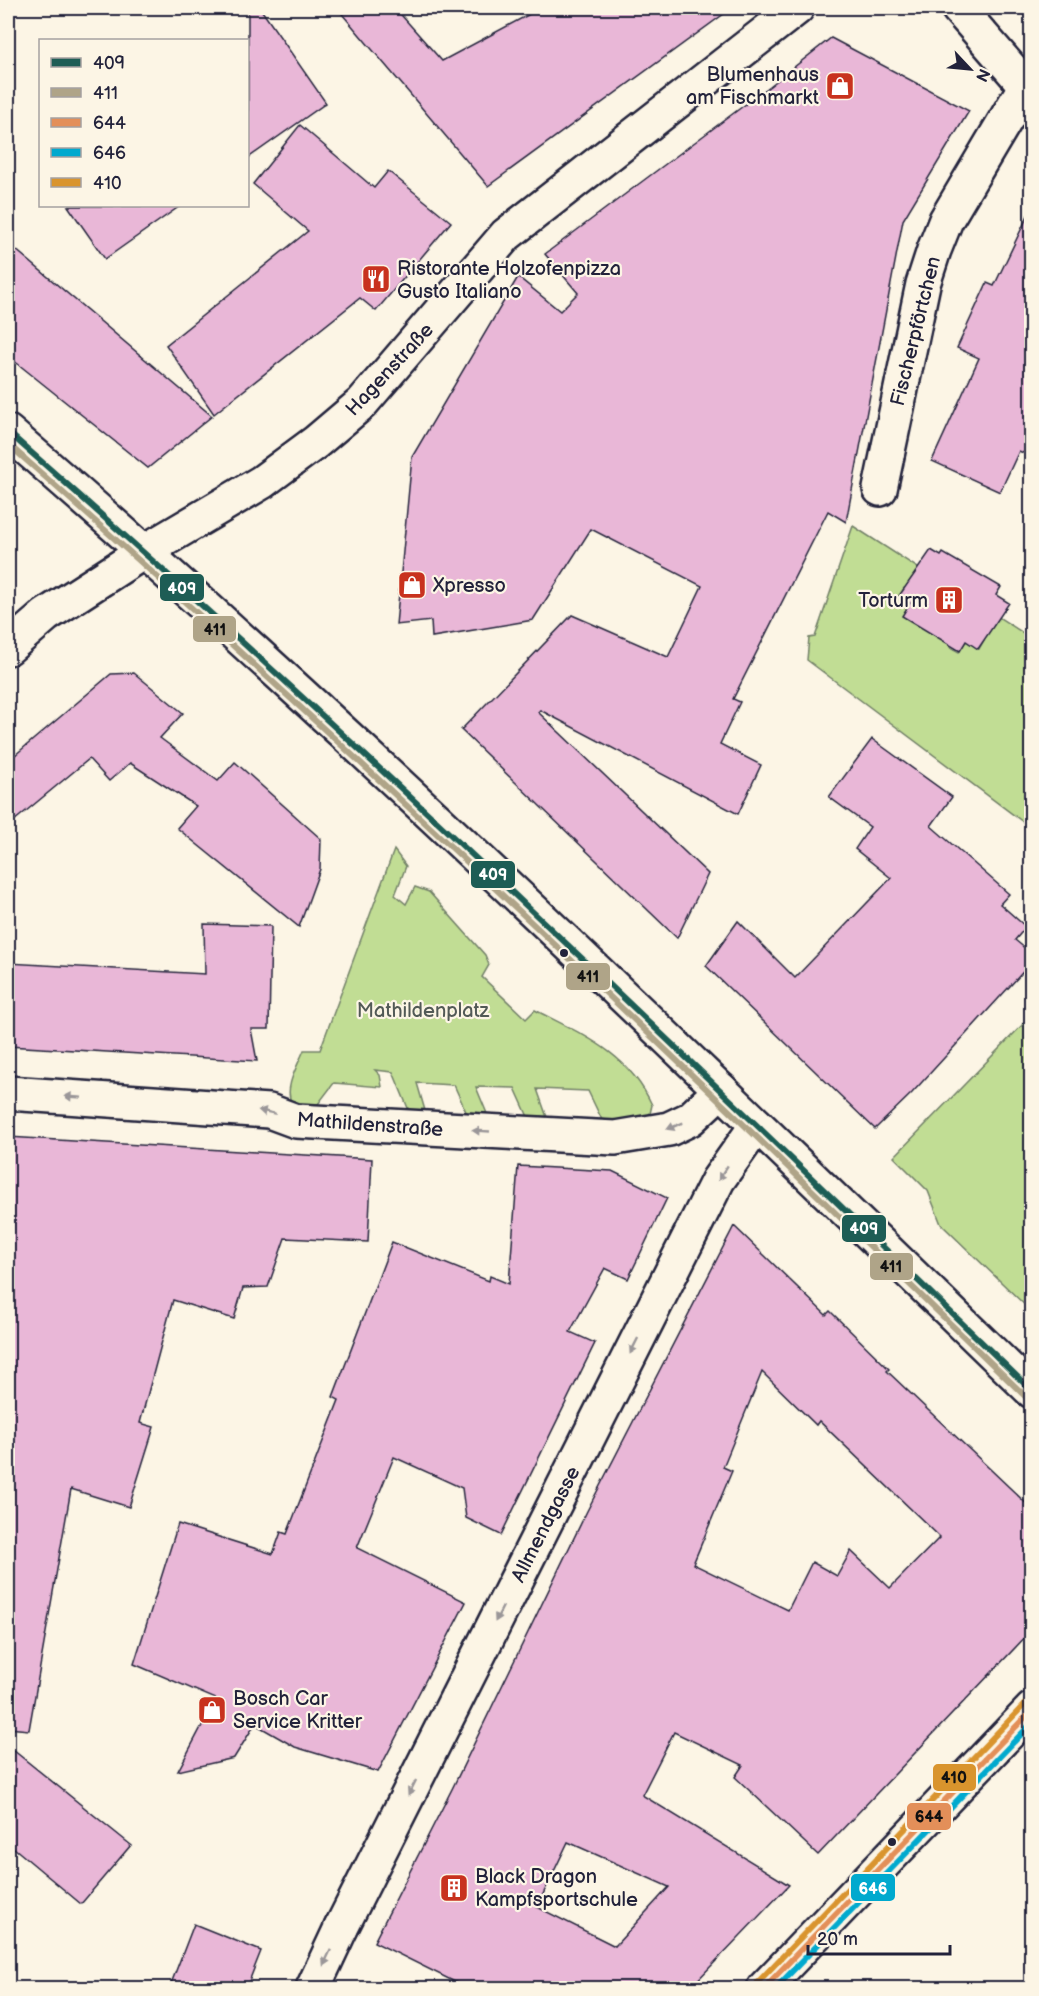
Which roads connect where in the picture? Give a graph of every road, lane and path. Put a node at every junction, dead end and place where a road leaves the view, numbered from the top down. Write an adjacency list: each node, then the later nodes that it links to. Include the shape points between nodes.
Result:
1 (797, 8): 6 (main road, Hagenstraße, via 511,231 362,403 316,442 262,482)
2 (958, 8): 3 (main road)
3 (1028, 90): 5 (main road, Fischerpförtchen, via 951,211 934,250 923,284)
4 (8, 432): 6 (main road)
5 (880, 489)
6 (145, 551): 7 (main road, Hagenstraße, via 46,615); 8 (main road)
7 (8, 648)
8 (721, 1090): 9 (main road, Mathildenstraße, one-way to 9, via 690,1119 669,1129 615,1138 296,1121 269,1111); 10 (main road)
9 (8, 1093)
10 (757, 1125): 11 (main road); 13 (main road, Allmendgasse, one-way to 13, via 718,1180)
11 (1032, 1391)
12 (1032, 1709): 14 (main road)
13 (313, 1989)
14 (764, 1989)

